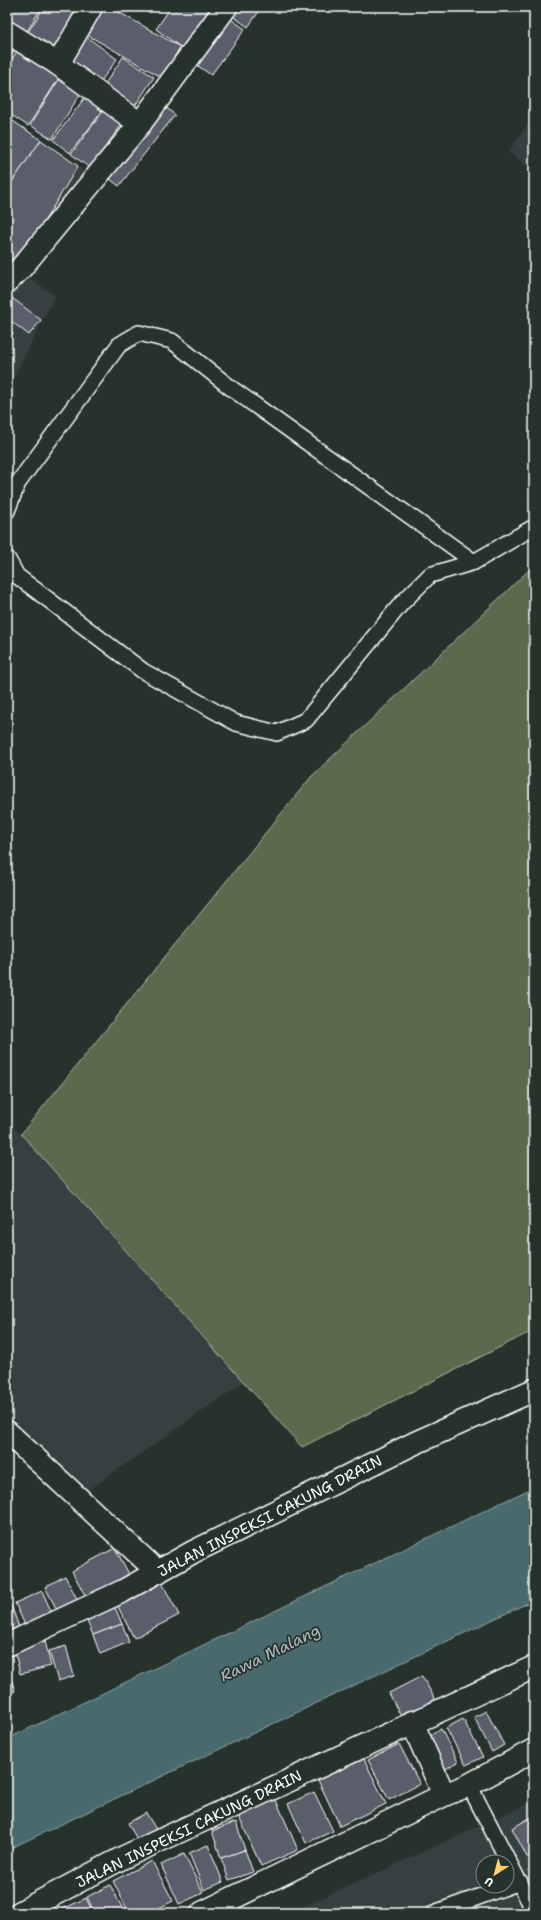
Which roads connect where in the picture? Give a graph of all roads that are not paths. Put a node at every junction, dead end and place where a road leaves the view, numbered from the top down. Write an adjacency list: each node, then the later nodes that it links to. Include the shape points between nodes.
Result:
1 (91, 7): 4 (street)
2 (226, 7): 5 (street)
3 (7, 32): 4 (street)
4 (58, 64): 5 (street)
5 (140, 124): 6 (street)
6 (7, 282)
7 (7, 511): 10 (lane, via 18,482 114,352 139,333 172,341 231,388)
8 (534, 527): 10 (lane)
9 (7, 558): 10 (lane, via 17,576 143,671 236,724 277,733 306,720 401,604 430,575)
10 (474, 562)
11 (534, 1390): 13 (street, JALAN INSPEKSI CAKUNG DRAIN, via 415,1443)
12 (7, 1432): 13 (street)
13 (158, 1572): 14 (street, JALAN INSPEKSI CAKUNG DRAIN)
14 (7, 1645)
15 (534, 1667): 16 (street, JALAN INSPEKSI CAKUNG DRAIN)
16 (412, 1722): 19 (street); 22 (street, JALAN INSPEKSI CAKUNG DRAIN, via 124,1857)
17 (534, 1750): 18 (street)
18 (469, 1785): 19 (street); 20 (lane)
19 (444, 1795): 23 (street)
20 (520, 1882): 21 (lane); 24 (lane)
21 (534, 1911)
22 (19, 1913)
23 (202, 1913)
24 (434, 1913)

